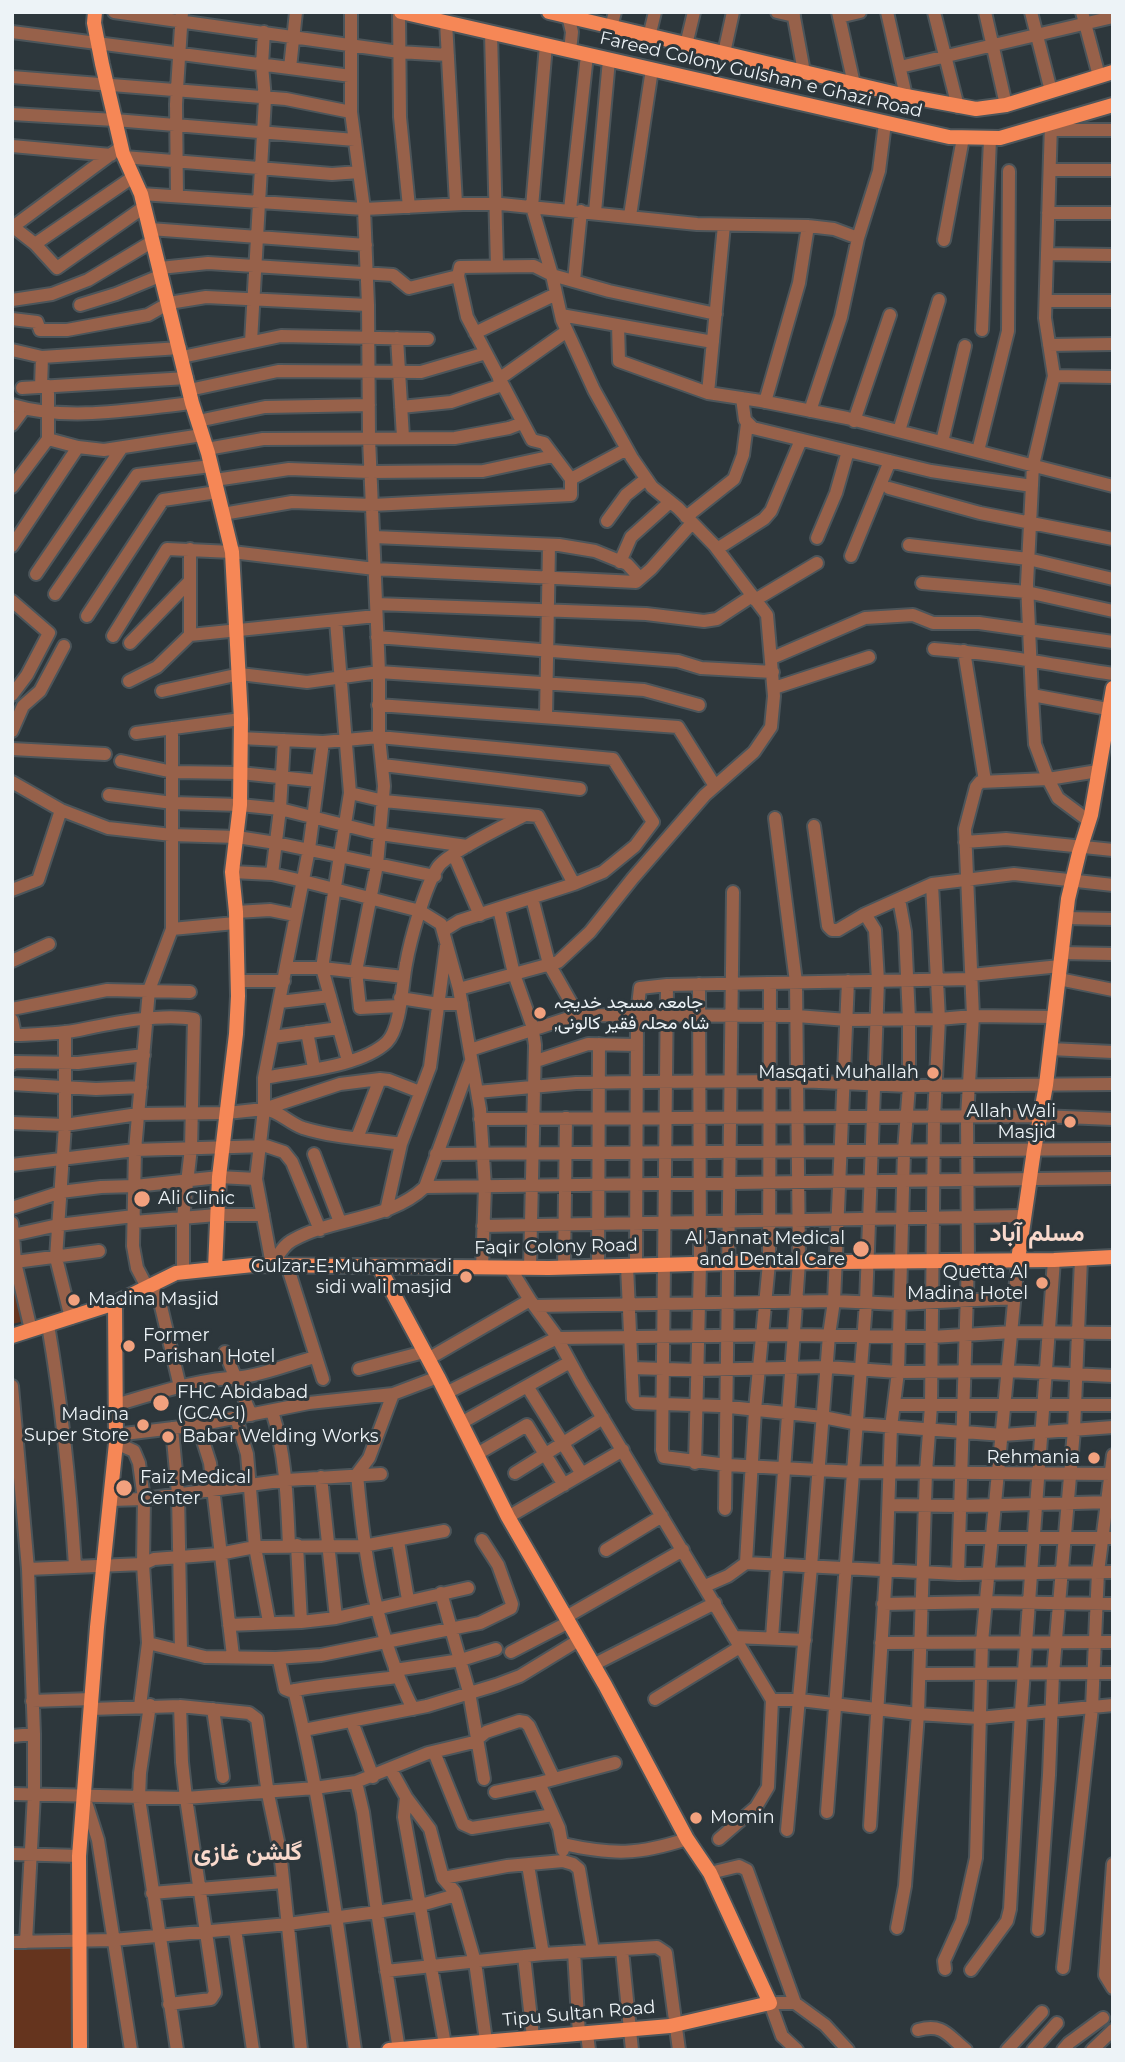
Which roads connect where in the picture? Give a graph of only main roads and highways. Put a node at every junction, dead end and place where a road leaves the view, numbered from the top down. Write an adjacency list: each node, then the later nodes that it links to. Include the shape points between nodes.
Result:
1 (95, 12): 13 (main road, via 119,153 142,200 232,552 241,719 240,804 232,873 238,981)
2 (400, 12): 6 (main road, Fareed Colony Gulshan e Ghazi Road, via 963,138 990,139 1051,127)
3 (549, 12): 4 (main road, Fareed Colony Gulshan e Ghazi Road)
4 (568, 15): 5 (main road, Fareed Colony Gulshan e Ghazi Road, via 976,109 1006,105)
5 (1106, 74)
6 (1113, 105)
7 (1113, 688): 8 (main road)
8 (1111, 709): 9 (main road)
9 (1107, 749): 11 (main road, via 1072,882)
10 (1113, 1257): 11 (main road, Faqir Colony Road)
11 (1018, 1260): 12 (main road, Faqir Colony Road)
12 (379, 1267): 13 (main road, Faqir Colony Road); 16 (main road, Tipu Sultan Road, via 508,1517 710,1873 769,2003 676,2025)
13 (215, 1269): 14 (main road, Faqir Colony Road, via 176,1273)
14 (115, 1303): 15 (main road, Faqir Colony Road); 20 (main road, via 116,1439 79,1856)
15 (12, 1336)
16 (540, 2041): 17 (main road, Tipu Sultan Road)
17 (491, 2044): 18 (main road, Tipu Sultan Road)
18 (446, 2047): 19 (main road, Tipu Sultan Road)
19 (399, 2049): 21 (main road, Tipu Sultan Road)
20 (80, 2050)
21 (389, 2050)

